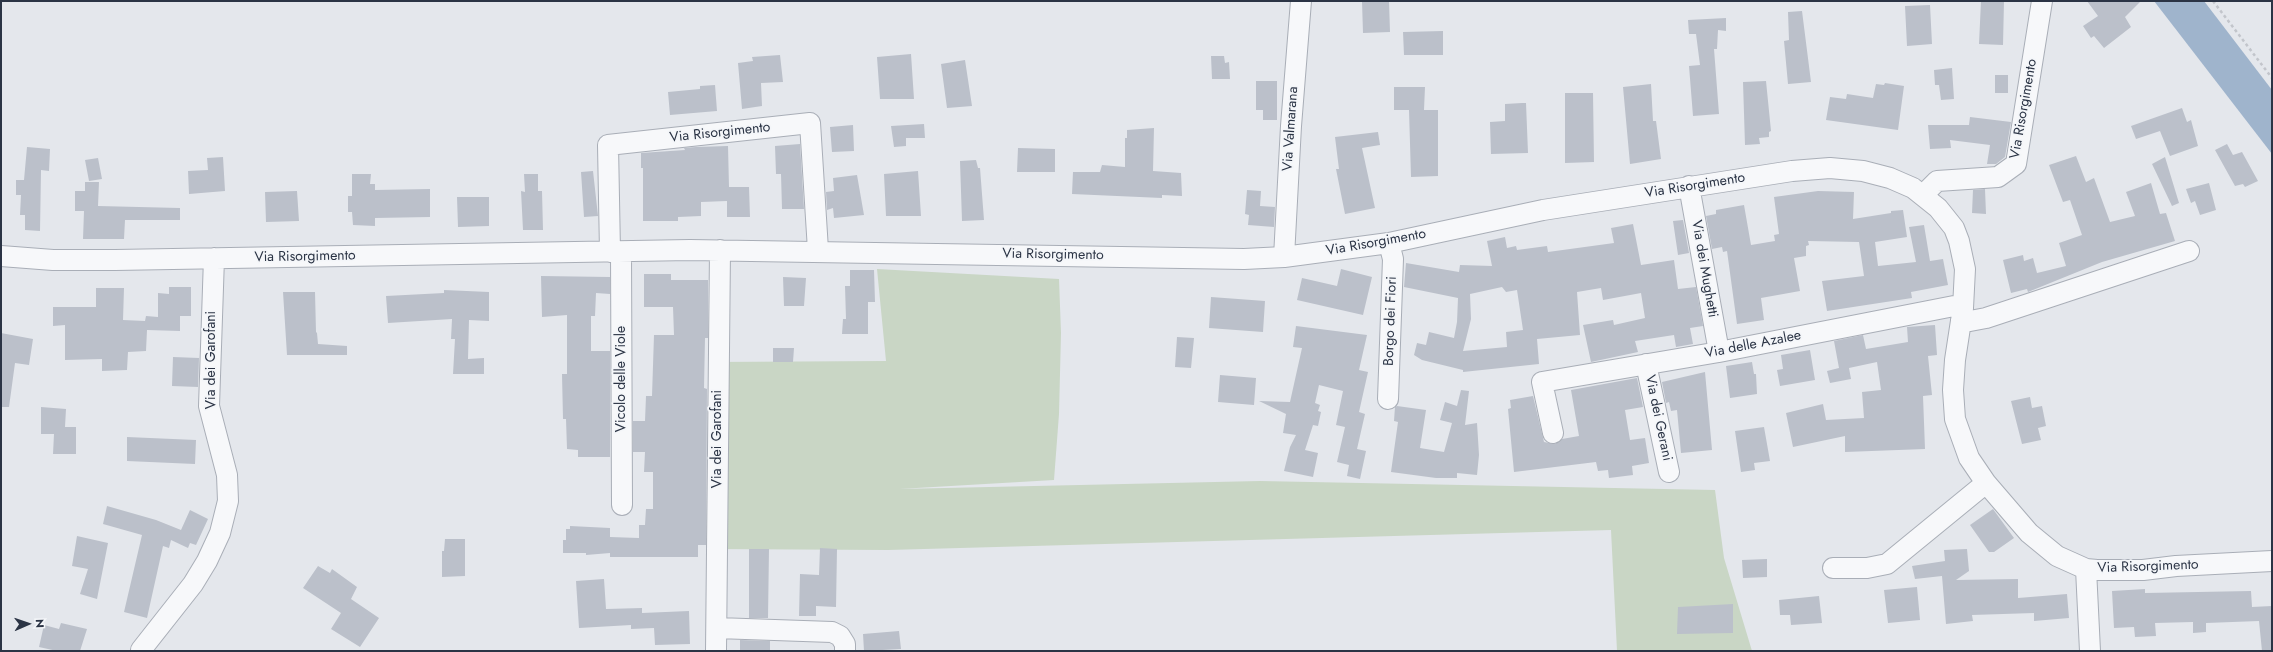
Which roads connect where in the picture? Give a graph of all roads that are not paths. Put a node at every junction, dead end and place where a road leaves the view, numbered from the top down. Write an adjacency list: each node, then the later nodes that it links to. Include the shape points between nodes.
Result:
1 (1301, 1): 11 (street, Via Valmarana)
2 (2042, 1): 4 (street, Via Risorgimento, via 2016,164 1998,177 1937,181)
3 (1690, 186): 4 (street, Via Risorgimento, via 1830,168 1863,171 1890,178); 5 (street, Via Risorgimento, via 1543,210); 14 (street, Via dei Mughetti)
4 (1923, 195): 13 (street, Via Risorgimento, via 1938,208 1954,228 1959,242 1964,269)
5 (1388, 243): 11 (street, Via Risorgimento); 16 (street, Borgo dei Fiori, via 1393,260)
6 (720, 250): 7 (street, Via Risorgimento); 9 (street, Via Risorgimento); 24 (street, Via dei Garofani)
7 (818, 250): 9 (street, Via Risorgimento, via 810,123 608,146); 11 (street, Via Risorgimento, via 1244,259)
8 (2189, 251): 13 (street, via 1986,318 1970,321)
9 (615, 252): 12 (street, Via Risorgimento); 20 (street, Vicolo delle Viole)
10 (1, 256): 12 (street, Via Risorgimento, via 53,260)
11 (1284, 257)
12 (214, 258): 25 (street, Via dei Garofani, via 209,406 227,475 228,501 220,533 207,561 193,584)
13 (1962, 314): 14 (street, Via delle Azalee, via 1954,306); 19 (street, Via Risorgimento, via 1953,390 1955,419 1970,458)
14 (1719, 352): 15 (street, Via delle Azalee)
15 (1646, 364): 17 (street, Via delle Azalee, via 1542,382); 18 (street, Via dei Gerani)
16 (1388, 400)
17 (1553, 433)
18 (1669, 472)
19 (1986, 483): 22 (street, via 1887,564 1867,568); 23 (street, Via Risorgimento, via 2029,533 2058,556)
20 (622, 506)
21 (2272, 561): 23 (street, Via Risorgimento, via 2143,570)
22 (1833, 568)
23 (2086, 569): 29 (street)
24 (717, 628): 26 (street, Via dei Garofani); 27 (street, via 832,632 840,636 846,644)
25 (141, 650)
26 (716, 651)
27 (845, 651)
28 (2087, 651): 29 (street)
29 (2090, 651)

